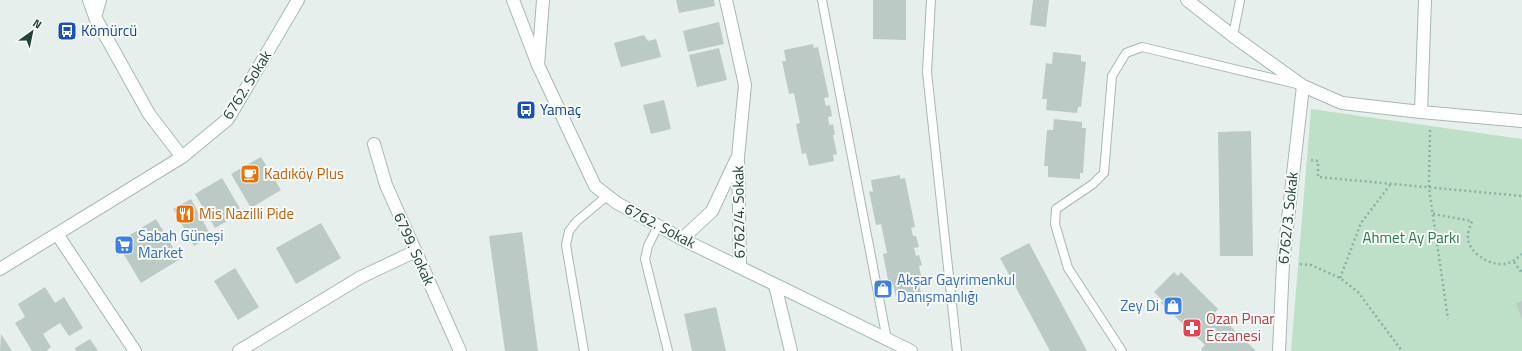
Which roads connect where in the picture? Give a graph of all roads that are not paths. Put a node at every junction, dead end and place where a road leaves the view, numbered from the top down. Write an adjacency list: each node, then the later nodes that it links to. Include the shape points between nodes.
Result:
1 (89, 0): 12 (street)
2 (100, 0): 12 (street)
3 (298, 0): 19 (street, 6762. Sokak, via 228,119)
4 (513, 0): 14 (street, 6762. Sokak)
5 (543, 0): 14 (street)
6 (726, 0): 20 (street, 6762/4. Sokak, via 745,85)
7 (822, 0): 29 (lane)
8 (931, 0): 37 (lane, via 927,72)
9 (1187, 0): 13 (street)
10 (1240, 0): 13 (lane)
11 (1425, 0): 16 (street)
12 (95, 17): 19 (street, via 149,114)
13 (1233, 36): 15 (street)
14 (538, 65): 21 (street, 6762. Sokak, via 595,186)
15 (1303, 86): 16 (street, via 1342,103); 38 (lane, via 1142,46 1126,53 1112,76 1104,173 1093,184 1056,209 1056,224 1068,268); 39 (street, 6762/3. Sokak, via 1283,263)
16 (1426, 113): 17 (street)
17 (1522, 121)
18 (374, 144): 25 (street, 6799. Sokak, via 386,185)
19 (182, 157): 23 (street, 6762. Sokak)
20 (738, 157): 24 (street, 6762/4. Sokak, via 712,211); 26 (street, 6762/4. Sokak)
21 (607, 196): 22 (street, 6762. Sokak); 33 (lane, via 577,221 569,231 566,245)
22 (658, 226): 24 (street, 6762. Sokak); 34 (lane, via 645,259)
23 (57, 234): 27 (street, 6762. Sokak); 30 (street)
24 (682, 239): 26 (street, 6762. Sokak)
25 (416, 251): 31 (street, via 361,277); 32 (street, 6799. Sokak)
26 (740, 267): 28 (street, 6762. Sokak)
27 (0, 269)
28 (775, 285): 29 (street, 6762. Sokak); 35 (street)
29 (887, 340): 36 (street, 6762. Sokak)
30 (135, 351)
31 (239, 351)
32 (460, 351)
33 (584, 351)
34 (668, 351)
35 (791, 351)
36 (910, 351)
37 (957, 351)
38 (1122, 351)
39 (1279, 351)

